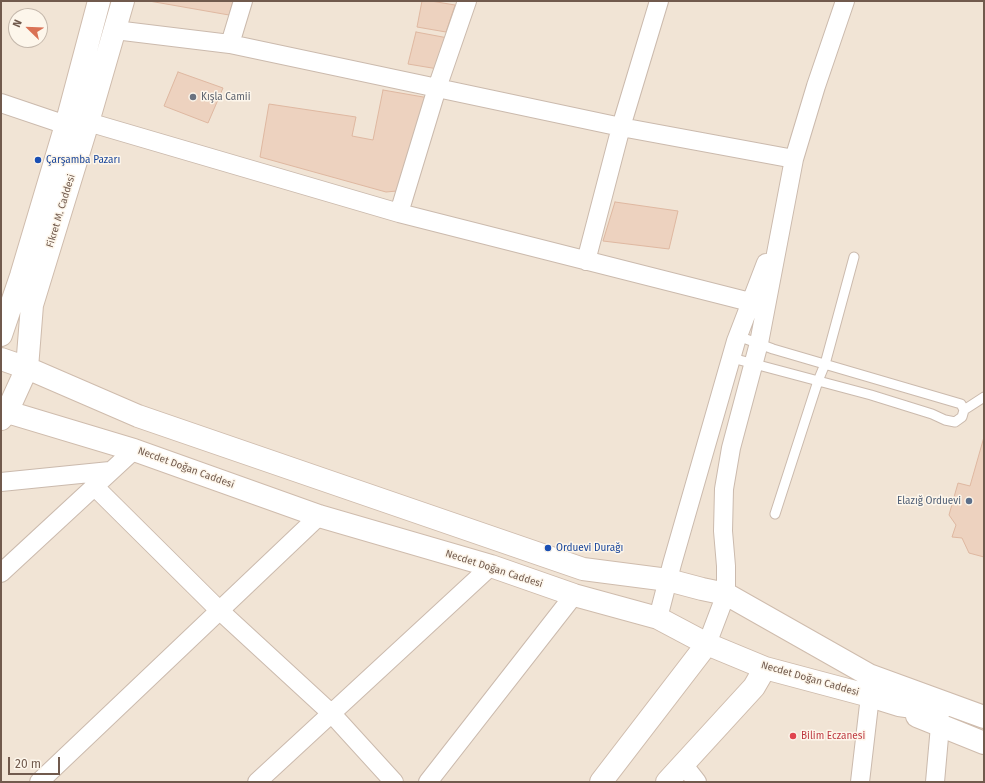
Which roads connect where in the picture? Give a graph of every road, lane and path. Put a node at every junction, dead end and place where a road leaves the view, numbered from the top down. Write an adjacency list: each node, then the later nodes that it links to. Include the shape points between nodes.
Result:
1 (100, 1): 12 (main road)
2 (123, 1): 7 (main road, Fikret M. Caddesi)
3 (243, 1): 8 (street)
4 (467, 1): 9 (street)
5 (659, 1): 13 (street)
6 (845, 1): 14 (street)
7 (115, 30): 8 (street); 11 (main road, Fikret M. Caddesi)
8 (230, 44): 9 (street)
9 (437, 88): 13 (street); 15 (street)
10 (1, 103): 12 (street)
11 (88, 122): 15 (street); 27 (main road, Fikret M. Caddesi, via 32,305)
12 (66, 125): 20 (main road)
13 (621, 127): 14 (street); 18 (street)
14 (794, 159): 16 (street)
15 (399, 213): 18 (street)
16 (782, 225): 19 (street); 22 (street)
17 (854, 257): 26 (lane)
18 (586, 261): 19 (street)
19 (750, 302): 21 (street)
20 (1, 335)
21 (738, 336): 22 (lane); 23 (street)
22 (759, 343): 25 (street); 26 (lane)
23 (732, 358): 25 (lane); 40 (street)
24 (1, 359): 27 (main road)
25 (753, 363): 28 (lane); 41 (street, via 731,448 724,489)
26 (825, 364): 28 (lane); 30 (lane, via 962,404)
27 (27, 368): 31 (main road, Fikret M. Caddesi); 40 (main road, via 138,416 583,569)
28 (818, 381): 30 (lane, via 954,422 962,417); 36 (lane)
29 (984, 397): 30 (lane)
30 (964, 410)
31 (3, 414): 32 (main road, Necdet Doğan Caddesi)
32 (134, 450): 33 (street); 37 (main road, Necdet Doğan Caddesi)
33 (110, 471): 34 (street); 35 (street)
34 (1, 482)
35 (94, 486): 39 (street); 43 (street)
36 (775, 514)
37 (319, 516): 38 (main road, Necdet Doğan Caddesi); 43 (street)
38 (491, 566): 42 (main road, Necdet Doğan Caddesi); 51 (street)
39 (1, 573)
40 (668, 580): 41 (main road); 44 (street)
41 (726, 594): 45 (street); 46 (main road)
42 (574, 595): 44 (main road, Necdet Doğan Caddesi); 60 (street)
43 (219, 610): 51 (street); 57 (street)
44 (658, 618): 45 (main road, Necdet Doğan Caddesi)
45 (707, 644): 47 (main road, Necdet Doğan Caddesi); 61 (main road)
46 (851, 665): 49 (main road, via 879,668); 52 (main road, via 870,675)
47 (765, 668): 48 (main road, Necdet Doğan Caddesi); 56 (main road, via 754,687)
48 (870, 696): 50 (main road, Necdet Doğan Caddesi); 64 (street)
49 (984, 701)
50 (899, 705): 53 (main road, via 919,718); 54 (main road, Necdet Doğan Caddesi, via 920,708)
51 (332, 714): 58 (street); 59 (street)
52 (984, 717)
53 (940, 726): 55 (main road); 65 (street)
54 (984, 730)
55 (984, 743)
56 (683, 764): 62 (main road); 63 (street)
57 (39, 782)
58 (257, 782)
59 (394, 782)
60 (428, 782)
61 (601, 782)
62 (667, 782)
63 (697, 782)
64 (860, 782)
65 (935, 782)

